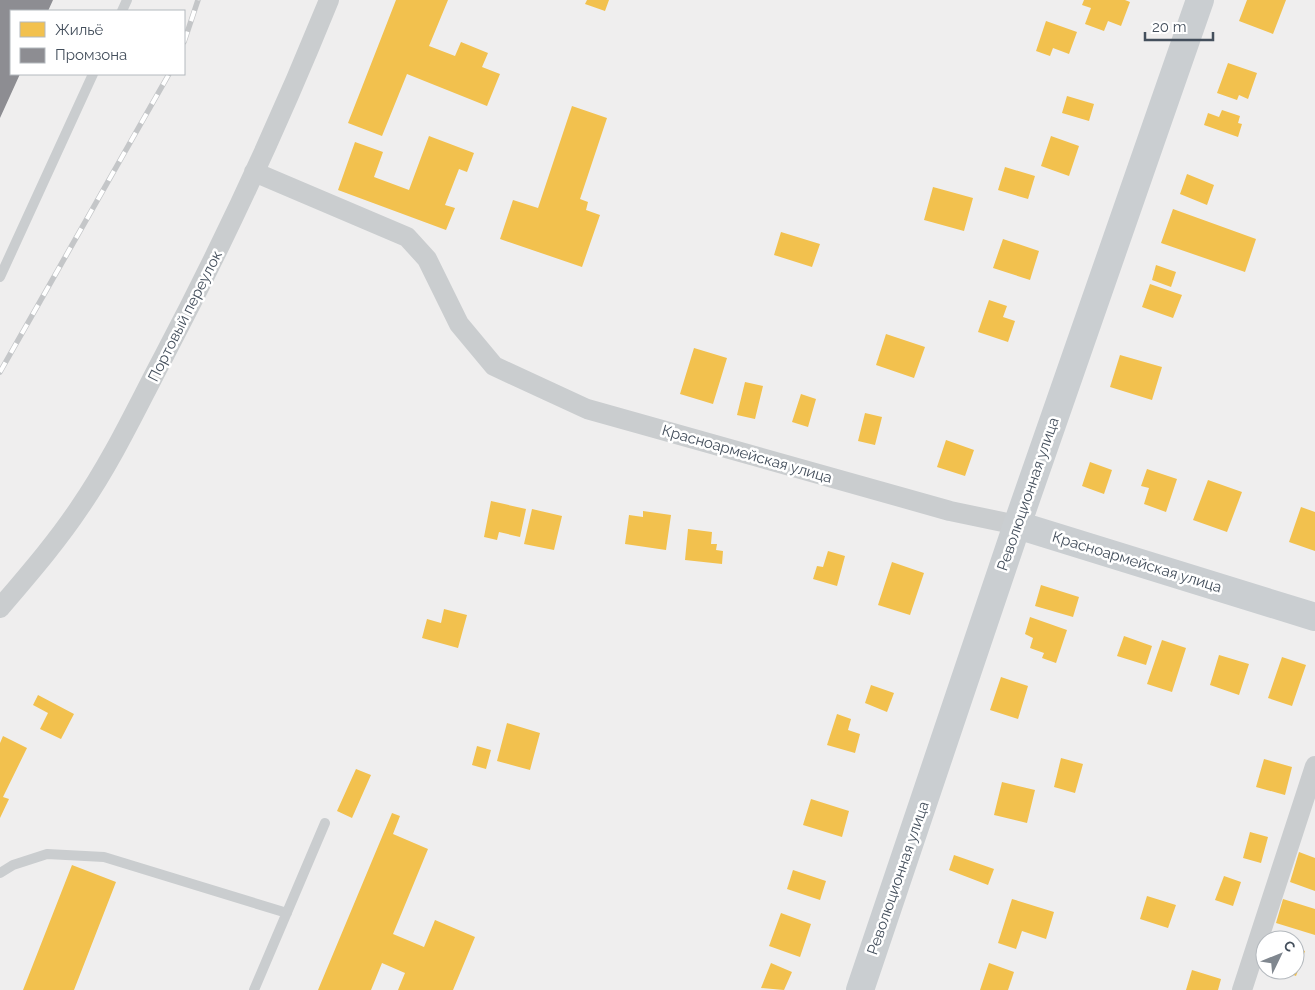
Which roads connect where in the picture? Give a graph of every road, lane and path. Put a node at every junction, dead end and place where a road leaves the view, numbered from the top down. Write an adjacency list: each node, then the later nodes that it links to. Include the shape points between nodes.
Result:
1 (329, 0): 4 (street, Портовый переулок)
2 (1200, 0): 6 (street, Революционная улица)
3 (93, 75): 5 (lane)
4 (254, 172): 6 (street, Красноармейская улица, via 407,237 427,259 459,324 494,366 587,409 950,511); 7 (street, Портовый переулок, via 216,257 124,437 80,508)
5 (0, 277)
6 (1017, 525): 8 (street, Красноармейская улица); 14 (street, Революционная улица)
7 (0, 608)
8 (1315, 617)
9 (1315, 766): 15 (street)
10 (325, 823): 12 (lane)
11 (0, 873): 12 (lane, via 13,865 47,854 104,857)
12 (287, 913): 13 (lane)
13 (254, 990)
14 (860, 990)
15 (1242, 990)

